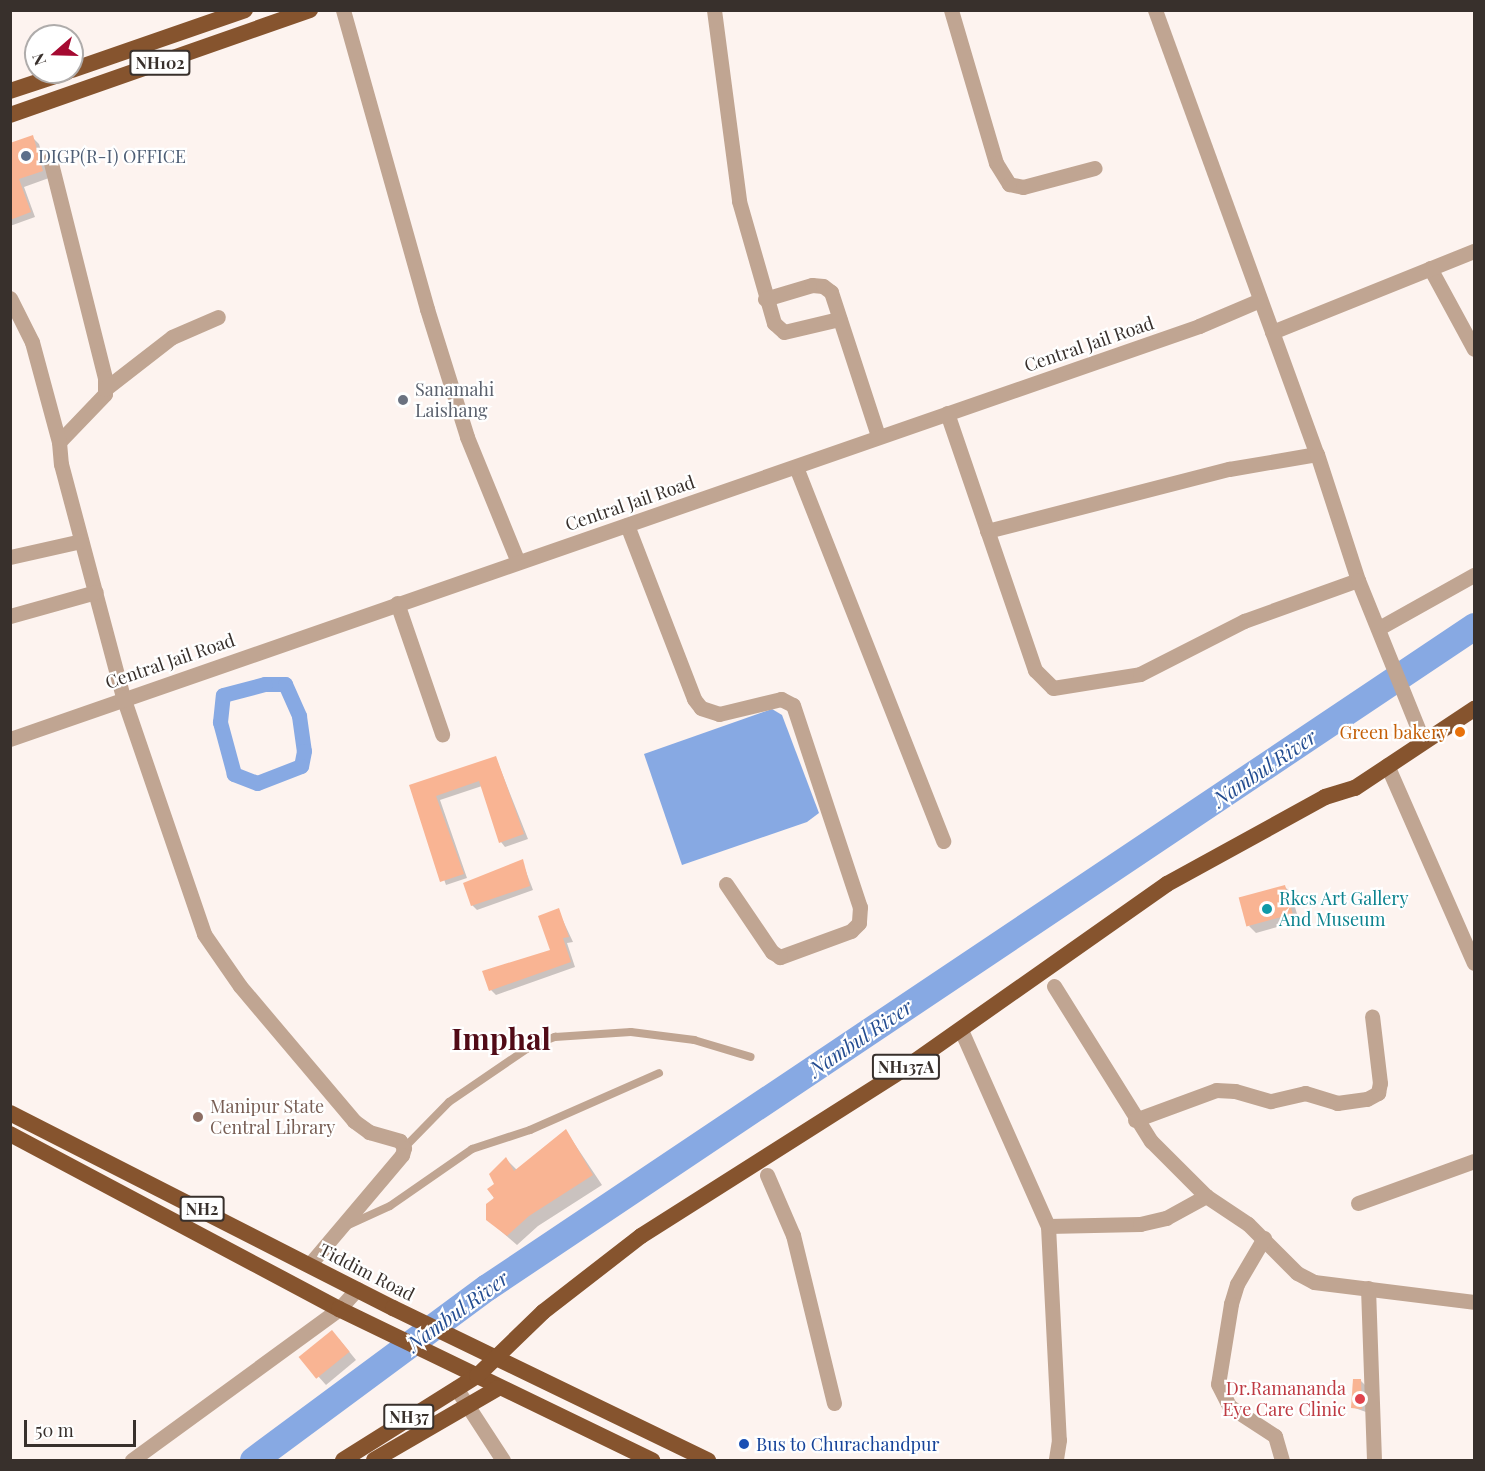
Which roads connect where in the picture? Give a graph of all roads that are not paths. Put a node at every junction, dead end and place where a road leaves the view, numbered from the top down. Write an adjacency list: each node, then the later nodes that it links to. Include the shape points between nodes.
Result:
1 (245, 10): 7 (highway, NH102)
2 (310, 10): 11 (highway, NH102)
3 (343, 10): 33 (street, via 426,309 467,437)
4 (714, 10): 17 (street, via 739,201)
5 (951, 10): 13 (street, via 996,163 1009,184 1023,188)
6 (1155, 10): 18 (street)
7 (228, 13): 8 (highway, NH102)
8 (84, 66)
9 (33, 84): 10 (highway)
10 (10, 92)
11 (10, 115)
12 (50, 159): 23 (street)
13 (1095, 168)
14 (1474, 250): 15 (street)
15 (1430, 268): 21 (street); 22 (street)
16 (10, 298): 26 (street, via 32,342)
17 (765, 299): 20 (street, via 774,324 784,332); 20 (street, via 823,286 831,292)
18 (1260, 300): 21 (street); 24 (street, Central Jail Road, via 1199,326)
19 (218, 317): 23 (street, via 172,337)
20 (839, 319): 25 (street)
21 (1272, 332): 27 (street)
22 (1474, 349)
23 (105, 389): 26 (street, via 105,394)
24 (947, 413): 25 (street, Central Jail Road); 30 (street)
25 (878, 436): 28 (street, Central Jail Road)
26 (59, 442): 31 (street)
27 (1317, 454): 30 (street, via 1229,469); 35 (street)
28 (796, 467): 29 (street, Central Jail Road); 46 (street)
29 (627, 525): 33 (street, Central Jail Road); 47 (street, via 694,699 701,708 719,714 781,699 794,705 860,907 859,922 852,931 780,957 772,952)
30 (987, 531): 35 (street, via 1035,670 1053,688 1140,674 1244,621)
31 (81, 541): 32 (street); 36 (street)
32 (10, 557)
33 (518, 562): 37 (street, Central Jail Road)
34 (1474, 575): 39 (street)
35 (1358, 580): 39 (street)
36 (96, 592): 38 (street); 40 (street)
37 (397, 603): 40 (street, Central Jail Road); 42 (street)
38 (10, 616)
39 (1379, 628): 44 (street)
40 (123, 697): 43 (street, Central Jail Road); 57 (street, via 204,934 240,986 354,1121 369,1132 400,1141)
41 (1474, 709): 44 (highway, NH137A)
42 (442, 734)
43 (10, 739)
44 (1423, 741): 45 (highway, NH137A)
45 (1387, 765): 48 (street); 51 (highway, NH137A, via 1355,788 1325,798 1167,884)
46 (943, 842)
47 (726, 884)
48 (1474, 963)
49 (1054, 986): 55 (street)
50 (1372, 1016): 55 (street, via 1380,1083 1378,1093 1367,1099 1337,1103 1305,1092 1271,1101 1216,1090)
51 (961, 1030): 62 (street); 70 (highway, NH137A, via 641,1236)
52 (751, 1057): 57 (lane, via 694,1040 631,1032 548,1039 531,1046 449,1102)
53 (659, 1073): 63 (lane, via 530,1130 472,1149 390,1206)
54 (10, 1113): 65 (highway, Tiddim Road / NH2)
55 (1135, 1120): 60 (street)
56 (10, 1134): 69 (highway, NH2)
57 (404, 1148): 63 (street)
58 (1474, 1161): 61 (street)
59 (766, 1175): 74 (street, via 793,1235)
60 (1206, 1196): 62 (street, via 1176,1214 1140,1224); 64 (street)
61 (1358, 1203)
62 (1048, 1226): 82 (street, via 1059,1440)
63 (339, 1229): 65 (street)
64 (1264, 1239): 66 (street, via 1298,1273 1314,1282); 83 (street, via 1234,1294 1218,1384 1229,1406 1275,1436)
65 (310, 1264): 67 (highway, Tiddim Road / NH2)
66 (1368, 1288): 68 (street); 84 (street)
67 (357, 1289): 69 (street); 70 (highway, Tiddim Road / NH2)
68 (1474, 1302)
69 (339, 1309): 71 (highway, NH2); 76 (street)
70 (490, 1354): 71 (highway, NH137A); 81 (highway, Tiddim Road / NH2)
71 (477, 1376): 72 (highway, NH37); 73 (highway, NH2)
72 (456, 1388): 75 (street); 77 (highway, NH37)
73 (498, 1388): 75 (highway, NH37); 80 (highway, NH2)
74 (834, 1403)
75 (468, 1404): 78 (highway, NH37); 79 (street)
76 (132, 1461)
77 (344, 1461)
78 (374, 1461)
79 (503, 1461)
80 (652, 1461)
81 (708, 1461)
82 (1056, 1461)
83 (1282, 1461)
84 (1374, 1461)

